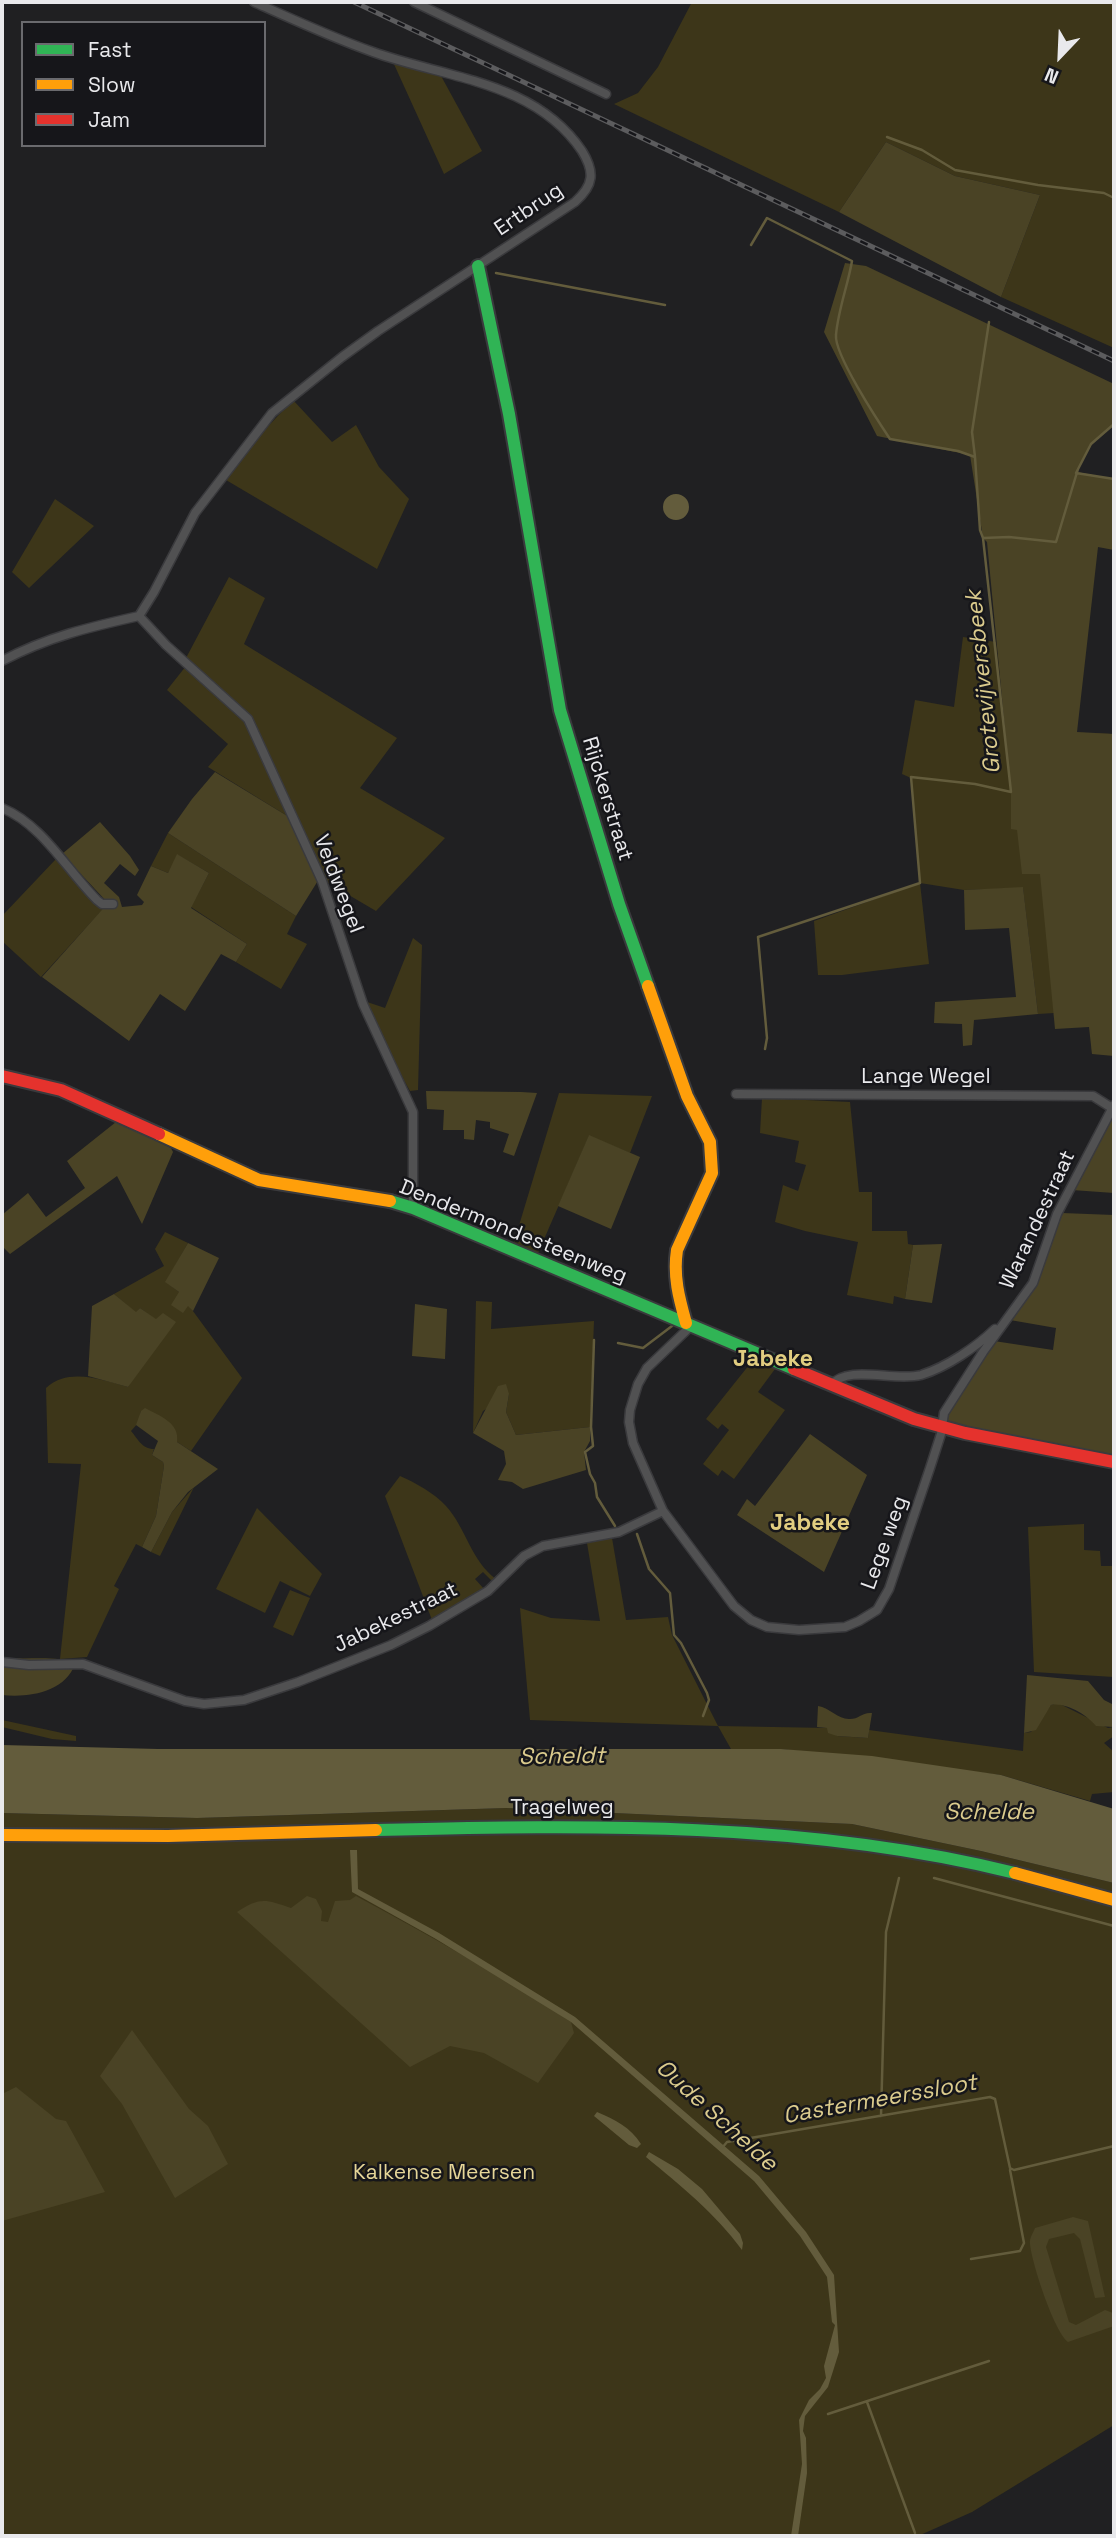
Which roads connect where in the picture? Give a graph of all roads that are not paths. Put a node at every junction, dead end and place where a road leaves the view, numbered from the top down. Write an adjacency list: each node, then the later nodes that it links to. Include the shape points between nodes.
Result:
1 (254, 2): 4 (street, Ertbrug, via 376,54 515,96 550,116 578,145 592,172 583,195)
2 (414, 2): 3 (street)
3 (606, 94)
4 (478, 266): 5 (street, Ertbrug, via 366,339 272,413 191,519); 14 (street, Rijckerstraat, via 509,414 560,710 619,904 687,1096 710,1142 712,1173 674,1262 675,1282)
5 (139, 615): 6 (street, via 62,634); 12 (street, Veldwegel, via 248,719 322,881 363,1004 414,1112)
6 (2, 661)
7 (2, 808): 8 (street, via 44,838 97,900)
8 (113, 904)
9 (2, 1076): 12 (street, Dendermondesteenweg, via 61,1090 259,1180)
10 (736, 1094): 11 (street, Lange Wegel, via 1093,1096)
11 (1113, 1107): 13 (street, Warandestraat, via 1057,1214 1033,1283)
12 (413, 1208): 14 (street, Dendermondesteenweg)
13 (1013, 1312): 15 (street, Warandestraat, via 986,1338 948,1363 919,1375 847,1374); 16 (street, Warandestraat, via 944,1413)
14 (689, 1325): 15 (street, Dendermondesteenweg); 18 (street, via 647,1368 630,1410 634,1443)
15 (831, 1385): 16 (street, Dendermondesteenweg)
16 (942, 1427): 17 (street, Dendermondesteenweg); 18 (street, Lege weg, via 885,1599 877,1610 845,1627 784,1629 751,1620 734,1606)
17 (1114, 1462)
18 (663, 1511): 19 (street, Jabekestraat, via 619,1532 543,1546 524,1556 488,1591 429,1626 379,1650 244,1700 185,1701 83,1664)
19 (2, 1662)
20 (2, 1835): 21 (street, Tragelweg, via 507,1827 765,1833 913,1850)
21 (1114, 1900)

